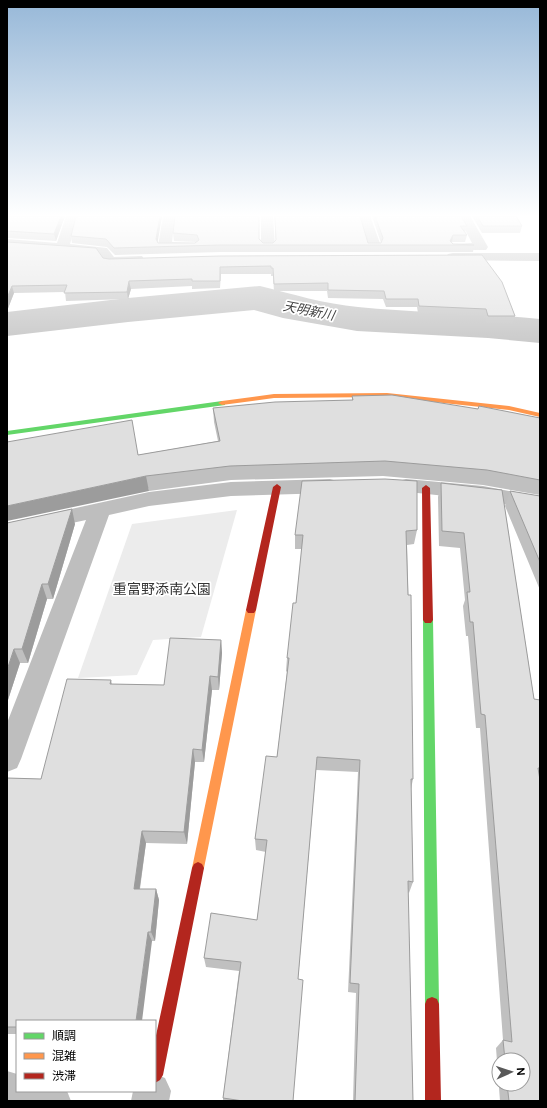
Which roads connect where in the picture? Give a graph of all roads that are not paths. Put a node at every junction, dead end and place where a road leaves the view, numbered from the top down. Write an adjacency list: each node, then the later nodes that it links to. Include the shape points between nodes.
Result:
1 (540, 416): 2 (street, via 509,408 387,395 274,396)
2 (7, 433)
3 (390, 484): 6 (street)
4 (352, 485): 5 (street)
5 (277, 487): 8 (street, via 149,499); 11 (street)
6 (426, 488): 7 (street, via 483,493); 14 (street)
7 (540, 504)
8 (101, 510): 9 (street); 10 (street)
9 (7, 530)
10 (7, 758)
11 (156, 1070)
12 (7, 1090): 13 (street)
13 (52, 1101)
14 (433, 1101)

